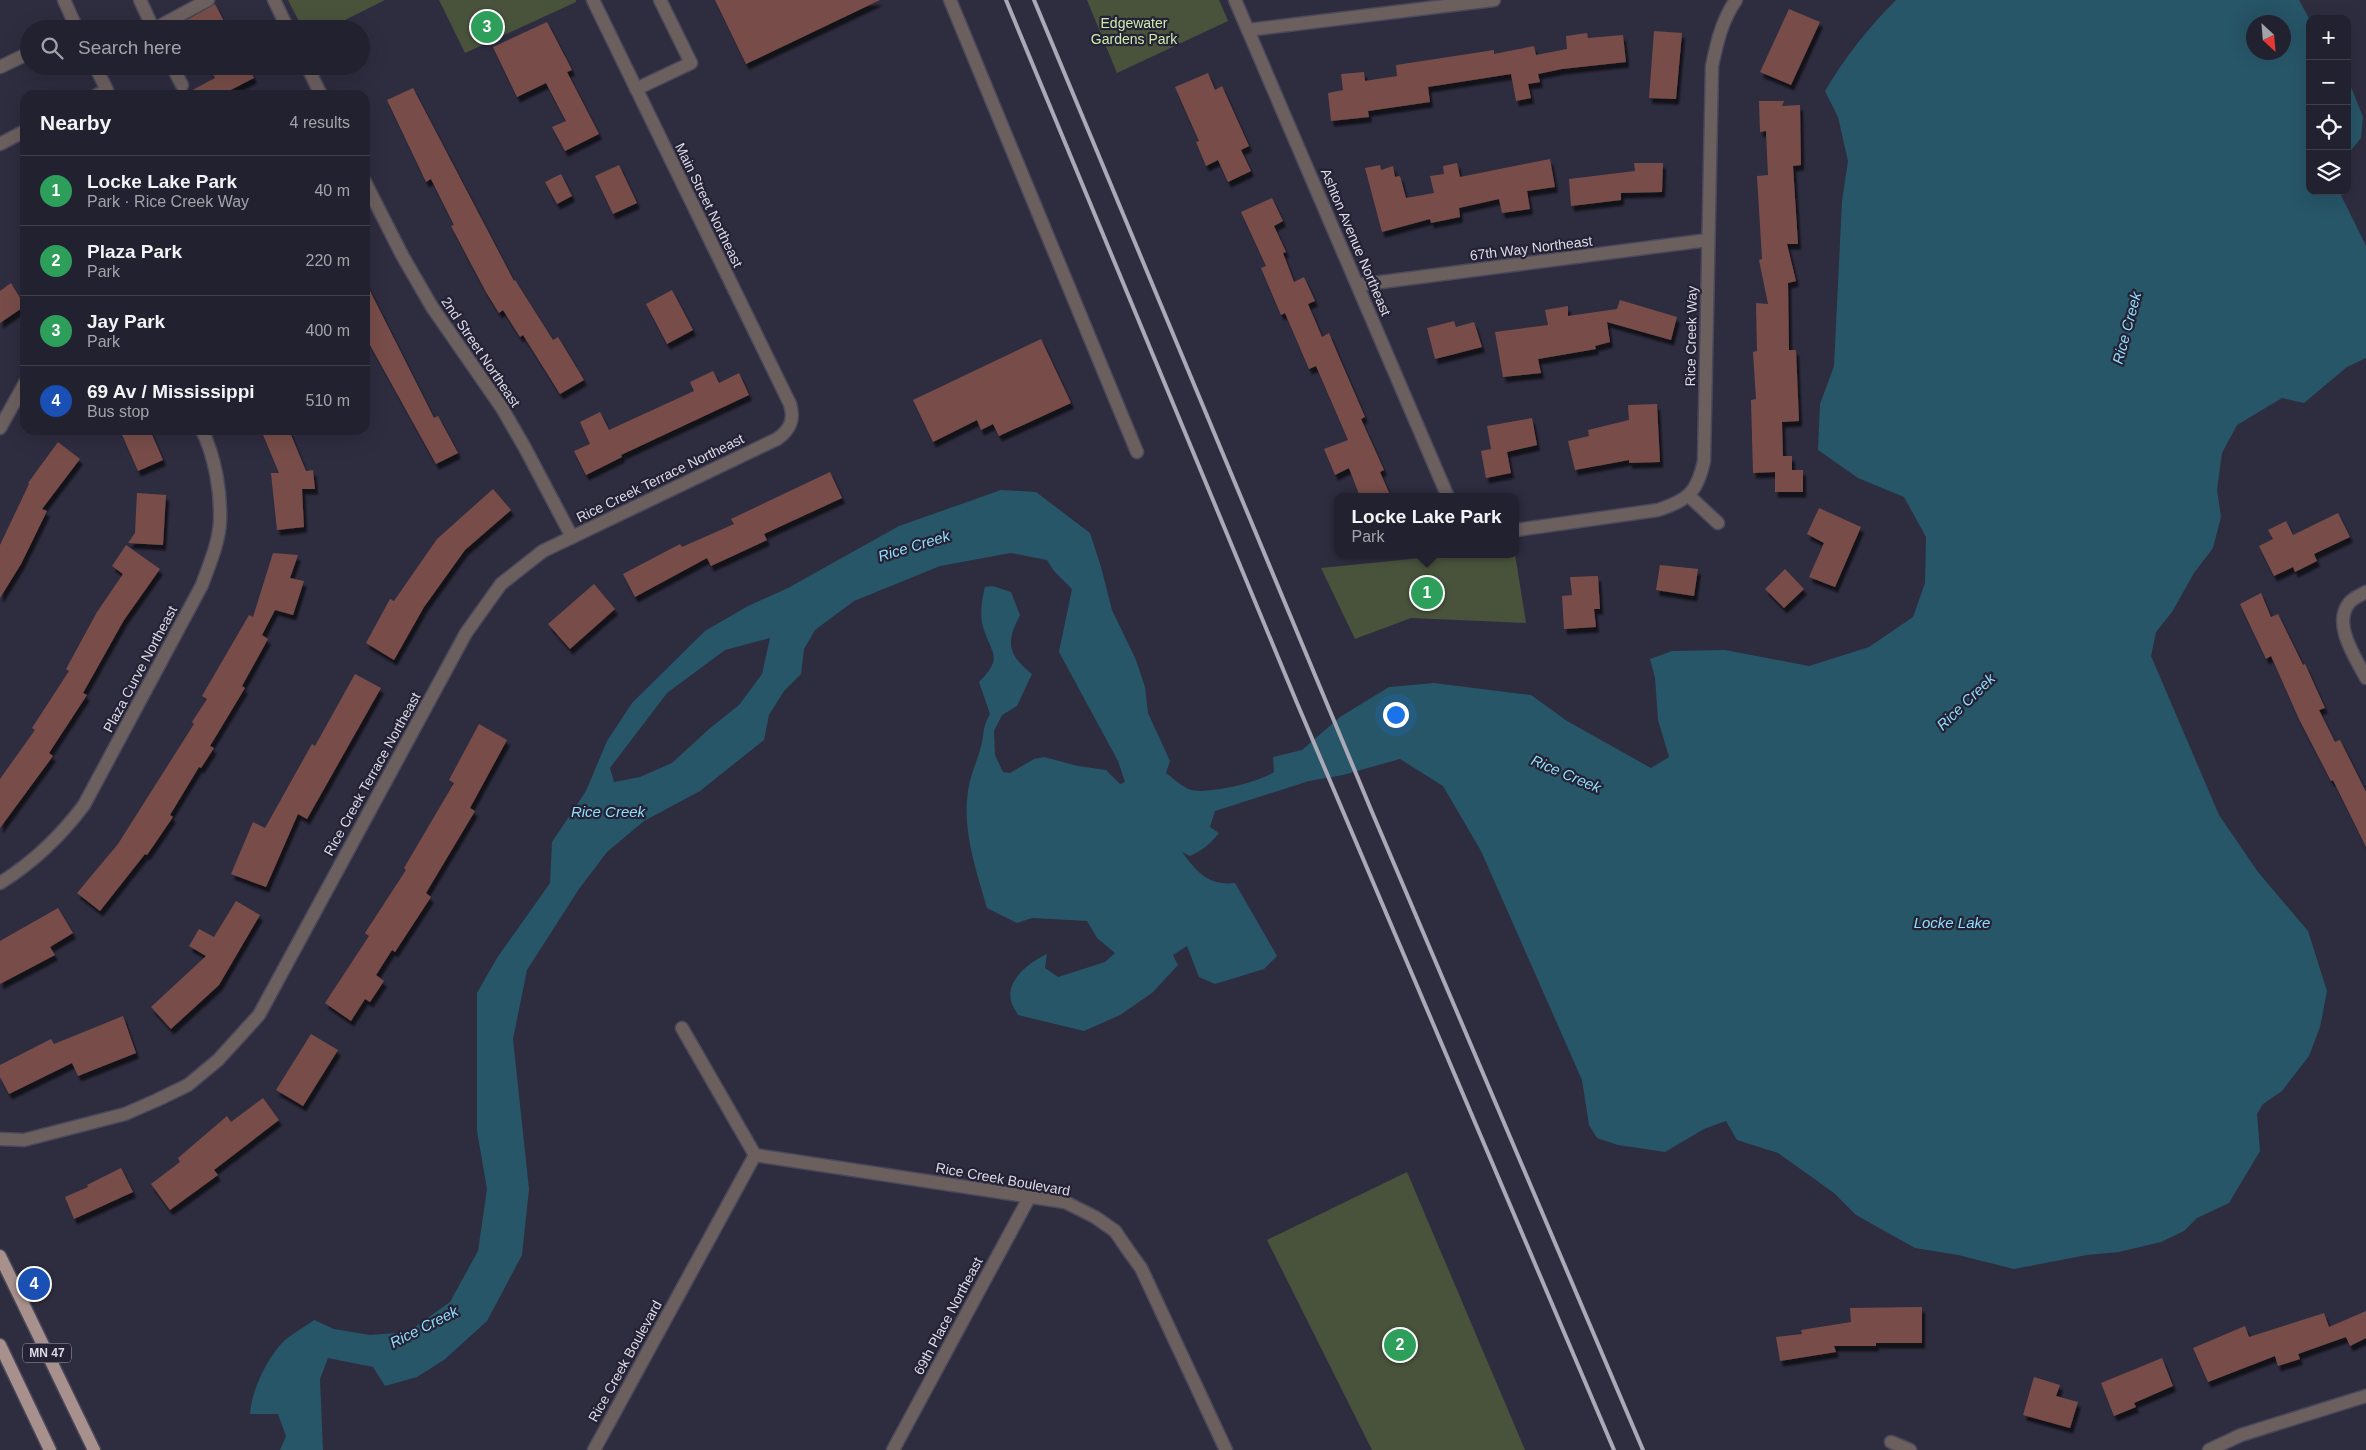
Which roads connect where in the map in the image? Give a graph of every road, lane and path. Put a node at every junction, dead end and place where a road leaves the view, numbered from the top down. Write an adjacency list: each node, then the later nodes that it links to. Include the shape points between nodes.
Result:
1 (64, 0): 11 (street)
2 (140, 0): 12 (street)
3 (208, 0): 13 (street)
4 (274, 0): 14 (street)
5 (593, 0): 22 (street, Main Street Northeast)
6 (660, 0): 22 (street, via 691,63)
7 (950, 0): 34 (street)
8 (1235, 0): 15 (street, Ashton Avenue Northeast)
9 (1494, 0): 15 (street)
10 (1736, 0): 28 (street, Rice Creek Way, via 1718,37 1712,66)
11 (73, 20)
12 (150, 20)
13 (169, 20)
14 (284, 20)
15 (1248, 30): 29 (street, Ashton Avenue Northeast)
16 (20, 58): 17 (street)
17 (0, 68)
18 (100, 75): 23 (street)
19 (177, 75): 21 (street)
20 (311, 75): 24 (street)
21 (182, 85)
22 (636, 89): 31 (street, Main Street Northeast, via 790,404)
23 (107, 90)
24 (319, 90)
25 (20, 134): 26 (street)
26 (0, 144)
27 (370, 192): 39 (street, 2nd Street Northeast, via 432,307 502,408)
28 (1708, 240): 29 (street, 67th Way Northeast); 36 (street, Rice Creek Way, via 1704,461 1701,477)
29 (1358, 285): 35 (street, Ashton Avenue Northeast)
30 (20, 391): 32 (street)
31 (791, 424): 39 (street, Rice Creek Terrace Northeast, via 776,439)
32 (0, 428)
33 (204, 435): 42 (street, Plaza Curve Northeast, via 214,462 220,522 202,585 84,805 66,830 43,852)
34 (1137, 452)
35 (1446, 493)
36 (1689, 496): 37 (street); 38 (street, via 1658,510)
37 (1718, 522)
38 (1519, 530)
39 (572, 537): 44 (street, Rice Creek Terrace Northeast, via 522,566 501,584 466,633 259,1015 240,1038 188,1084 125,1114 24,1140)
40 (2366, 592): 41 (street, via 2350,602 2345,612 2344,627)
41 (2366, 678)
42 (0, 884)
43 (682, 1028): 45 (street)
44 (0, 1139)
45 (755, 1155): 46 (street, Rice Creek Boulevard); 53 (street, Rice Creek Boulevard)
46 (1030, 1196): 54 (street, 69th Place Northeast); 55 (street, Rice Creek Boulevard, via 1065,1202 1115,1231 1140,1268)
47 (0, 1256): 52 (main road, MN 47)
48 (0, 1345): 51 (main road, MN 47)
49 (2366, 1396): 57 (street, via 2241,1435)
50 (1891, 1442): 56 (street)
51 (50, 1450)
52 (94, 1450)
53 (594, 1450)
54 (893, 1450)
55 (1226, 1450)
56 (1910, 1450)
57 (2209, 1450)

